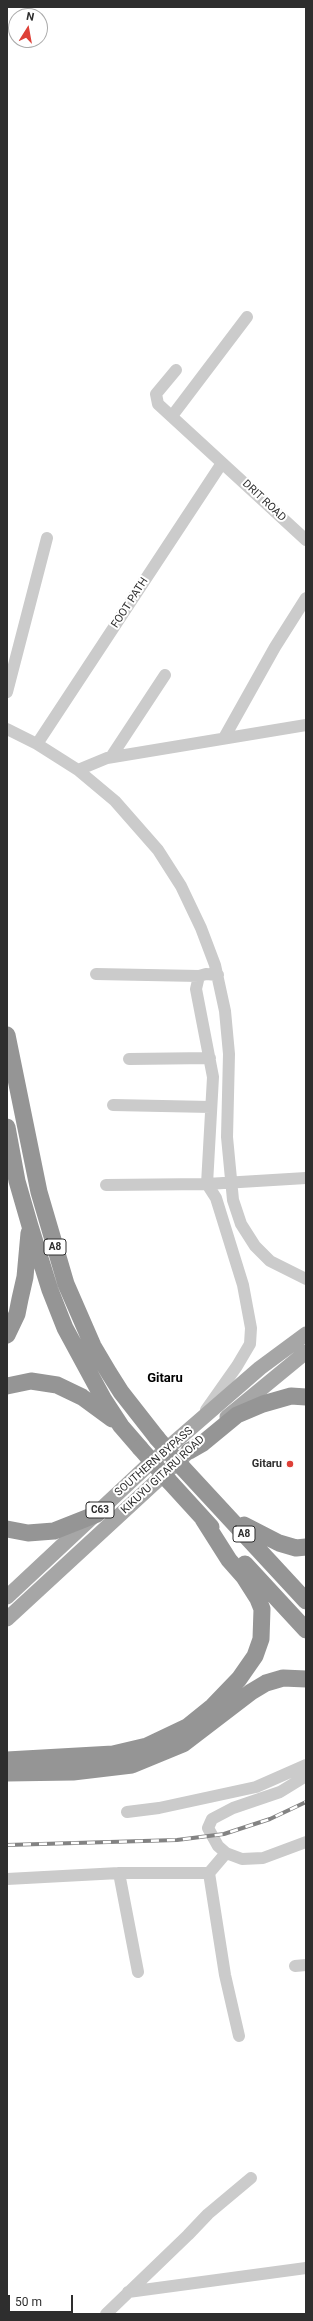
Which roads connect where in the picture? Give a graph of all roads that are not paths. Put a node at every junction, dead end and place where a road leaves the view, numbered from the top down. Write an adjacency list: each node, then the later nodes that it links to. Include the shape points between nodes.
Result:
1 (247, 317): 3 (street)
2 (176, 370): 3 (street, DRIT ROAD, via 156,394 158,404)
3 (172, 416): 4 (street, DRIT ROAD)
4 (222, 463): 6 (street, DRIT ROAD); 13 (street, FOOT PATH)
5 (47, 538): 9 (street)
6 (306, 540)
7 (306, 598): 12 (street)
8 (165, 675): 14 (street)
9 (7, 692)
10 (306, 725): 12 (street)
11 (7, 729): 13 (street)
12 (224, 738): 14 (street)
13 (37, 744): 15 (street)
14 (111, 757): 15 (street)
15 (78, 770): 17 (street, via 114,801 158,850 181,886 201,928)
16 (96, 974): 18 (street)
17 (218, 975): 18 (street); 26 (street, via 229,1054 227,1137)
18 (199, 976): 20 (street, via 196,989)
19 (7, 1035): 39 (highway, A8, bridge, via 39,1192 66,1284 93,1346 121,1392 157,1438)
20 (210, 1058): 21 (street); 23 (street, via 213,1086)
21 (129, 1059)
22 (113, 1105): 23 (street)
23 (211, 1107): 27 (street)
24 (7, 1127): 29 (highway, A8, via 17,1180)
25 (306, 1178): 26 (street)
26 (231, 1181): 27 (street); 30 (street, via 233,1200 241,1224 255,1246 270,1261)
27 (207, 1184): 28 (street); 36 (street, via 216,1198 240,1273 252,1328 250,1344)
28 (106, 1185)
29 (30, 1226): 32 (highway, via 25,1277 17,1314); 37 (highway, A8, via 50,1290 66,1328 82,1363)
30 (306, 1279)
31 (306, 1334): 36 (main road, C63, via 260,1368)
32 (7, 1335)
33 (306, 1352): 38 (main road, KIKUYU GITARU ROAD / C63)
34 (7, 1386): 37 (highway, via 32,1381 57,1385 82,1397)
35 (306, 1397): 38 (highway, via 284,1398 237,1415)
36 (196, 1425): 40 (main road, SOUTHERN BYPASS / C63, via 146,1467)
37 (121, 1426): 41 (highway, A8, bridge)
38 (189, 1451): 46 (main road, KIKUYU GITARU ROAD / C63)
39 (221, 1508): 43 (highway, via 260,1535 296,1548); 45 (highway, A8)
40 (97, 1514): 42 (highway, via 54,1530 28,1533); 44 (main road, SOUTHERN BYPASS / C63)
41 (203, 1519): 47 (highway, A8); 49 (highway, via 229,1560 248,1583 262,1609 261,1640 255,1656 239,1679 213,1706 187,1727 147,1746 113,1754)
42 (7, 1529)
43 (306, 1547)
44 (7, 1597)
45 (306, 1601)
46 (7, 1618)
47 (306, 1630)
48 (306, 1679): 51 (highway, via 283,1678 266,1683 250,1692 183,1744 132,1765 73,1772)
49 (7, 1760)
50 (306, 1765): 53 (street, via 256,1787 159,1808)
51 (7, 1773)
52 (306, 1776): 55 (street, via 280,1792 233,1808 212,1819 208,1828 218,1846)
53 (127, 1812)
54 (306, 1842): 55 (street, via 263,1858 242,1859)
55 (226, 1853): 57 (street)
56 (119, 1873): 57 (street); 58 (street); 59 (street)
57 (209, 1873): 60 (street, via 225,1975)
58 (7, 1879)
59 (138, 1972)
60 (239, 2036)
61 (251, 2178): 63 (street, via 208,2214)
62 (306, 2268): 63 (street)
63 (128, 2292): 64 (street)
64 (106, 2314)

